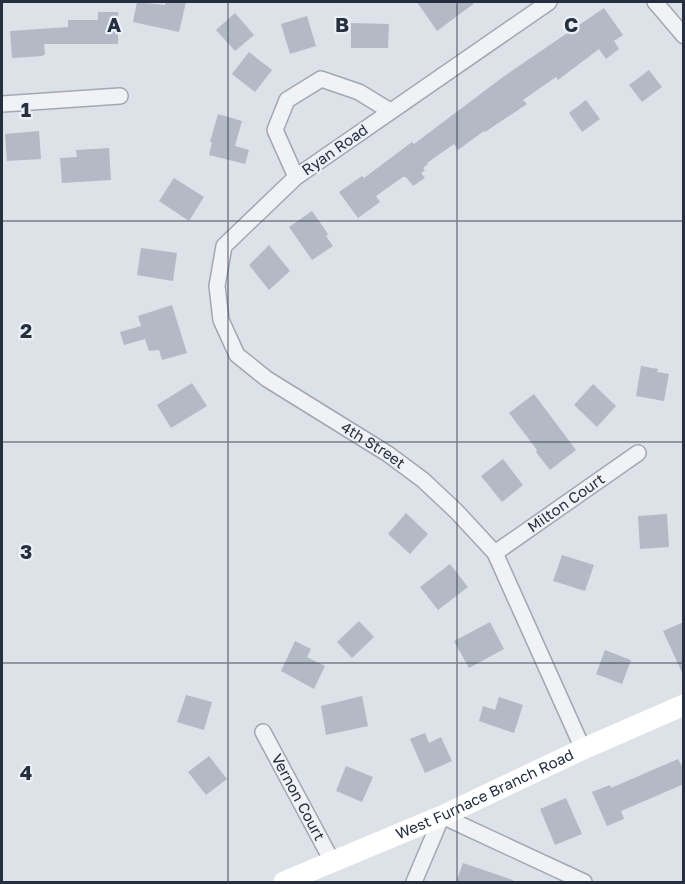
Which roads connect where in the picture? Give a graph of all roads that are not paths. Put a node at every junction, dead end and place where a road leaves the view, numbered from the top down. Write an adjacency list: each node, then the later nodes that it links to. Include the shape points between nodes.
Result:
1 (549, 2): 6 (street, Ryan Road)
2 (654, 2): 3 (street)
3 (684, 36)
4 (120, 96): 5 (street)
5 (2, 104)
6 (390, 111): 7 (street, Ryan Road); 7 (street, Ryan Road, via 359,92 321,79 287,100 275,130)
7 (296, 177): 9 (street, 4th Street, via 224,246 217,286 220,320 237,355 267,379 423,480)
8 (639, 453): 9 (street, Milton Court)
9 (495, 553): 12 (street, 4th Street)
10 (684, 705): 12 (street, West Furnace Branch Road)
11 (263, 732): 14 (street, Vernon Court)
12 (583, 748): 13 (street, West Furnace Branch Road)
13 (442, 816): 14 (street, West Furnace Branch Road); 16 (street); 17 (street)
14 (332, 861): 15 (street, West Furnace Branch Road)
15 (284, 882)
16 (414, 882)
17 (584, 882)

